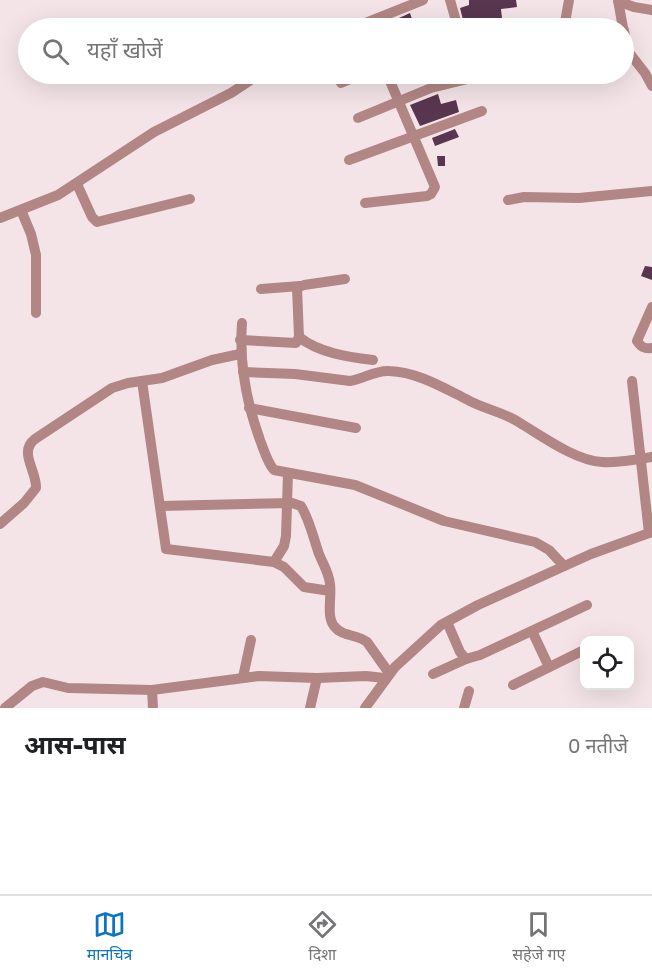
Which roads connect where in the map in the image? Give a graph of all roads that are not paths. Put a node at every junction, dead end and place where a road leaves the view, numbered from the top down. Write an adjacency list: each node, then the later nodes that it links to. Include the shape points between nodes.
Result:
1 (423, 0): 6 (street)
2 (450, 0): 7 (street)
3 (569, 0): 8 (street)
4 (618, 0): 5 (street); 9 (street)
5 (652, 10)
6 (384, 18)
7 (455, 18)
8 (566, 18)
9 (621, 18)
10 (634, 59): 14 (street)
11 (245, 84): 20 (street, via 154,132)
12 (392, 84): 15 (street)
13 (443, 84): 15 (street)
14 (652, 86)
15 (399, 100): 17 (street); 18 (street)
16 (483, 111): 18 (street)
17 (358, 118)
18 (414, 135): 19 (street); 24 (street, via 435,182 434,191 427,196)
19 (349, 160)
20 (77, 184): 22 (street, via 97,222); 25 (street)
21 (652, 192): 23 (street)
22 (190, 199)
23 (508, 200)
24 (365, 203)
25 (21, 210): 26 (street); 31 (street, via 36,255)
26 (0, 218)
27 (345, 279): 28 (street)
28 (300, 286): 29 (street); 33 (street)
29 (261, 289)
30 (652, 307): 35 (street, via 637,341 646,349)
31 (36, 314)
32 (242, 323): 34 (street)
33 (299, 337): 34 (street, via 291,344); 37 (street, via 326,351)
34 (240, 340): 36 (street)
35 (652, 348)
36 (240, 354): 38 (street); 39 (street)
37 (373, 360)
38 (243, 372): 41 (street); 43 (street, via 350,381 393,371 436,383 595,461)
39 (142, 381): 46 (street); 47 (street, via 104,393 30,443 27,452 36,488)
40 (632, 381): 43 (street)
41 (249, 408): 42 (street); 44 (street, via 271,466)
42 (356, 428)
43 (647, 458): 48 (street)
44 (288, 473): 45 (street); 50 (street, via 355,485 444,521 535,542)
45 (287, 503): 46 (street); 49 (street, via 284,546); 51 (street, via 301,506 310,522)
46 (161, 506): 49 (street, via 164,545 168,550)
47 (0, 524)
48 (651, 533): 50 (street)
49 (274, 562): 51 (street, via 304,588)
50 (564, 566): 53 (street)
51 (330, 591): 60 (street, via 334,626 367,642)
52 (587, 605): 54 (street)
53 (447, 622): 57 (street); 60 (street, via 421,641)
54 (532, 631): 57 (street); 58 (street)
55 (251, 640): 61 (street)
56 (580, 652): 58 (street)
57 (466, 659): 59 (street)
58 (549, 667): 63 (street)
59 (433, 674)
60 (387, 676): 62 (street); 69 (street)
61 (243, 677): 62 (street); 64 (street)
62 (317, 678): 68 (street)
63 (513, 685)
64 (152, 690): 66 (street, via 68,688 43,682 32,686); 67 (street)
65 (469, 691): 70 (street)
66 (10, 706)
67 (153, 708)
68 (310, 708)
69 (366, 708)
70 (464, 708)

